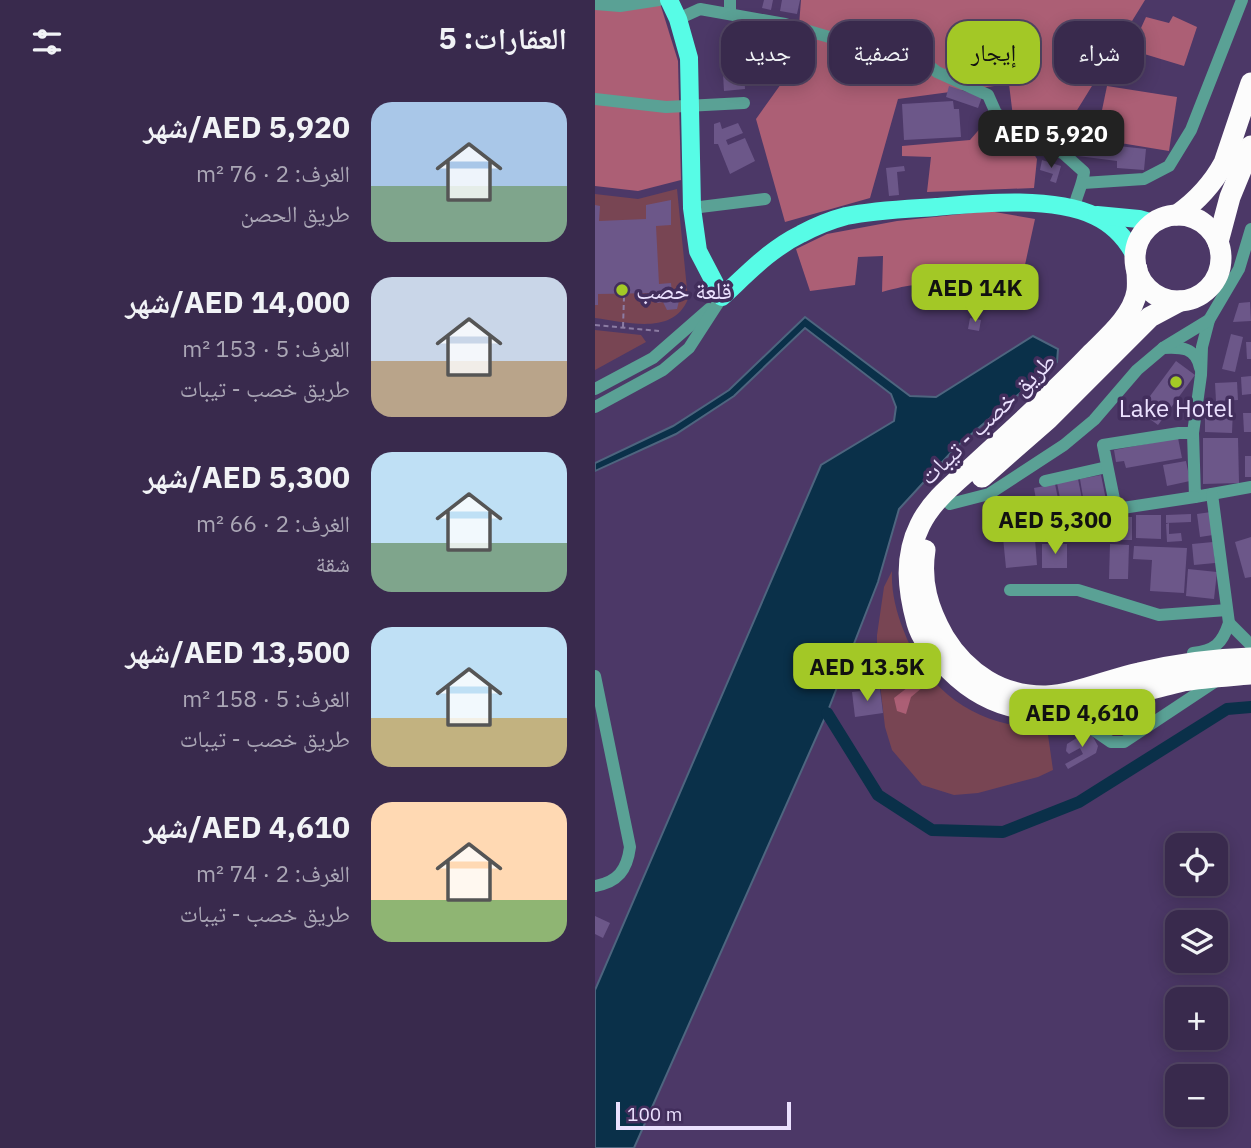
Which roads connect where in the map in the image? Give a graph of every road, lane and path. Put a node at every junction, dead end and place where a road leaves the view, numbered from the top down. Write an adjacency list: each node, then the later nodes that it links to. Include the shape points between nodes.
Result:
1 (659, 0): 5 (street, via 620,6)
2 (669, 0): 8 (main road)
3 (730, 0): 7 (street)
4 (1242, 0): 14 (street, via 1191,130 1169,166 1144,179)
5 (595, 4)
6 (699, 4): 7 (street); 8 (street)
7 (730, 14): 14 (street, via 829,37 906,48 937,72 988,94 996,113 1064,154 1084,172)
8 (678, 19): 12 (main road, via 689,58)
9 (1251, 83): 19 (highway, via 1224,163 1209,188)
10 (595, 99): 12 (street)
11 (744, 103): 12 (street)
12 (690, 107): 16 (main road)
13 (1251, 146): 22 (highway)
14 (1083, 183): 17 (street)
15 (765, 199): 16 (street)
16 (692, 208): 26 (main road, via 698,251)
17 (1074, 209): 18 (main road); 26 (main road, via 981,204 842,217 779,246)
18 (1093, 215): 20 (main road); 23 (main road, via 1125,238)
19 (1177, 215): 20 (highway); 22 (highway, via 1202,222)
20 (1153, 223): 23 (highway, via 1138,244)
21 (1251, 229): 24 (street)
22 (1218, 242): 27 (highway, via 1220,268 1215,281 1194,298)
23 (1136, 263): 27 (highway, via 1153,293); 55 (highway, طريق خصب - تيبات, via 1133,303 1114,330 937,499 920,525 911,551 908,578 919,632 967,687)
24 (1245, 269): 28 (street)
25 (624, 297): 30 (path)
26 (722, 297): 33 (street, via 689,348); 35 (street, via 653,358)
27 (1180, 301): 44 (highway, طريق خصب - تيبات, via 1150,317 1048,419)
28 (1209, 320): 32 (street); 34 (street)
29 (595, 325): 30 (path)
30 (623, 327): 31 (path)
31 (659, 331)
32 (1163, 348): 34 (street, via 1191,351); 44 (street, via 1064,445 989,494)
33 (663, 370): 36 (street); 37 (street)
34 (1201, 375): 38 (street)
35 (595, 389)
36 (595, 407)
37 (595, 412)
38 (1193, 433): 39 (street, via 1103,445); 43 (street)
39 (1107, 467): 40 (street); 45 (street)
40 (1045, 481)
41 (1251, 487): 42 (street)
42 (1212, 494): 43 (street); 48 (street)
43 (1195, 497): 45 (street)
44 (950, 504): 51 (highway, طريق خصب - تيبات, via 933,527 924,551 927,603 954,653 979,677 1010,691 1046,696)
45 (1116, 509): 46 (street)
46 (1044, 520)
47 (1010, 590): 48 (street, via 1077,590 1159,615)
48 (1228, 617): 49 (street); 51 (street, via 1218,645 1181,654)
49 (1251, 645)
50 (1251, 658): 51 (highway, طريق خصب - تيبات, via 1185,662)
51 (1150, 670)
52 (1251, 674): 54 (highway, طريق خصب - تيبات)
53 (595, 676): 56 (street, via 630,847 621,875)
54 (1222, 677): 55 (highway, طريق خصب - تيبات, via 1053,711); 55 (street, via 1133,737 1115,743 1085,724)
55 (1025, 711)
56 (595, 886)

